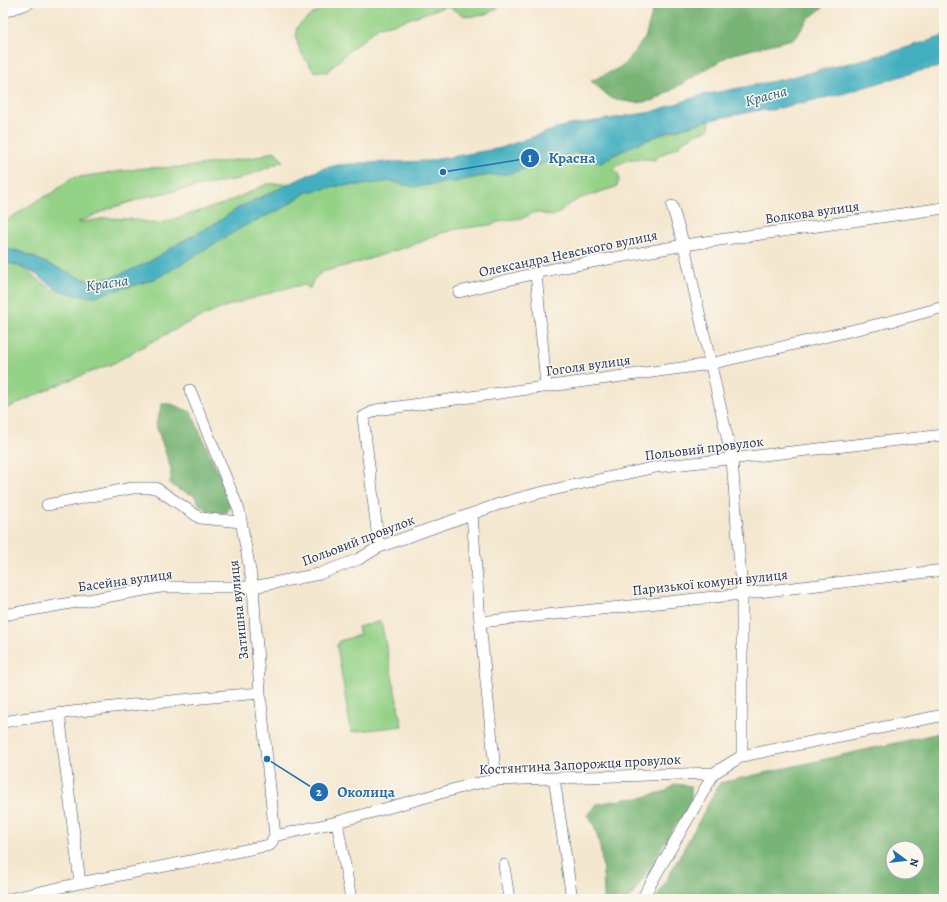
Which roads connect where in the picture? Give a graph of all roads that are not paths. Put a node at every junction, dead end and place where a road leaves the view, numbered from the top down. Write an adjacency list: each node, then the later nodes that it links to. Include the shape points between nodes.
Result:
1 (28, 3): 2 (street)
2 (3, 12)
3 (672, 206): 5 (street)
4 (944, 208): 5 (street, Волкова вулиця)
5 (684, 245): 6 (street, Олександра Невського вулиця); 9 (street)
6 (536, 273): 7 (street, Олександра Невського вулиця); 10 (street)
7 (459, 292)
8 (944, 307): 9 (street, Гоголя вулиця)
9 (710, 364): 10 (street, Гоголя вулиця); 13 (street)
10 (546, 386): 17 (street, Гоголя вулиця, via 376,410 364,417)
11 (190, 390): 16 (street, Затишна вулиця, via 239,510)
12 (944, 435): 13 (street, Польовий провулок)
13 (732, 458): 15 (street, Польовий провулок, via 656,467 539,493); 20 (street)
14 (47, 505): 16 (street, via 132,488 156,488 200,518)
15 (472, 514): 17 (street, Польовий провулок); 22 (street)
16 (241, 522): 19 (street, Затишна вулиця)
17 (379, 548): 19 (street, Польовий провулок, via 359,559 319,574)
18 (944, 570): 20 (street, Паризької комуни вулиця)
19 (253, 587): 21 (street, Басейна вулиця, via 161,587); 23 (street, Затишна вулиця)
20 (742, 594): 22 (street, Паризької комуни вулиця); 27 (street)
21 (3, 615)
22 (480, 622): 30 (street)
23 (260, 693): 24 (street); 32 (street, Затишна вулиця)
24 (59, 713): 26 (street); 34 (street)
25 (944, 715): 27 (street, Костянтина Запорожця провулок)
26 (3, 722)
27 (742, 756): 28 (street, Костянтина Запорожця провулок)
28 (714, 773): 29 (street, Костянтина Запорожця провулок); 39 (street)
29 (554, 778): 30 (street, Костянтина Запорожця провулок); 38 (street)
30 (496, 780): 31 (street, Костянтина Запорожця провулок, via 473,784)
31 (337, 822): 32 (street, Костянтина Запорожця провулок); 36 (street)
32 (275, 836): 34 (street, Костянтина Запорожця провулок, via 270,844)
33 (504, 865): 37 (street)
34 (80, 882): 35 (street, Костянтина Запорожця провулок)
35 (9, 899)
36 (351, 899)
37 (509, 899)
38 (572, 899)
39 (642, 899)

